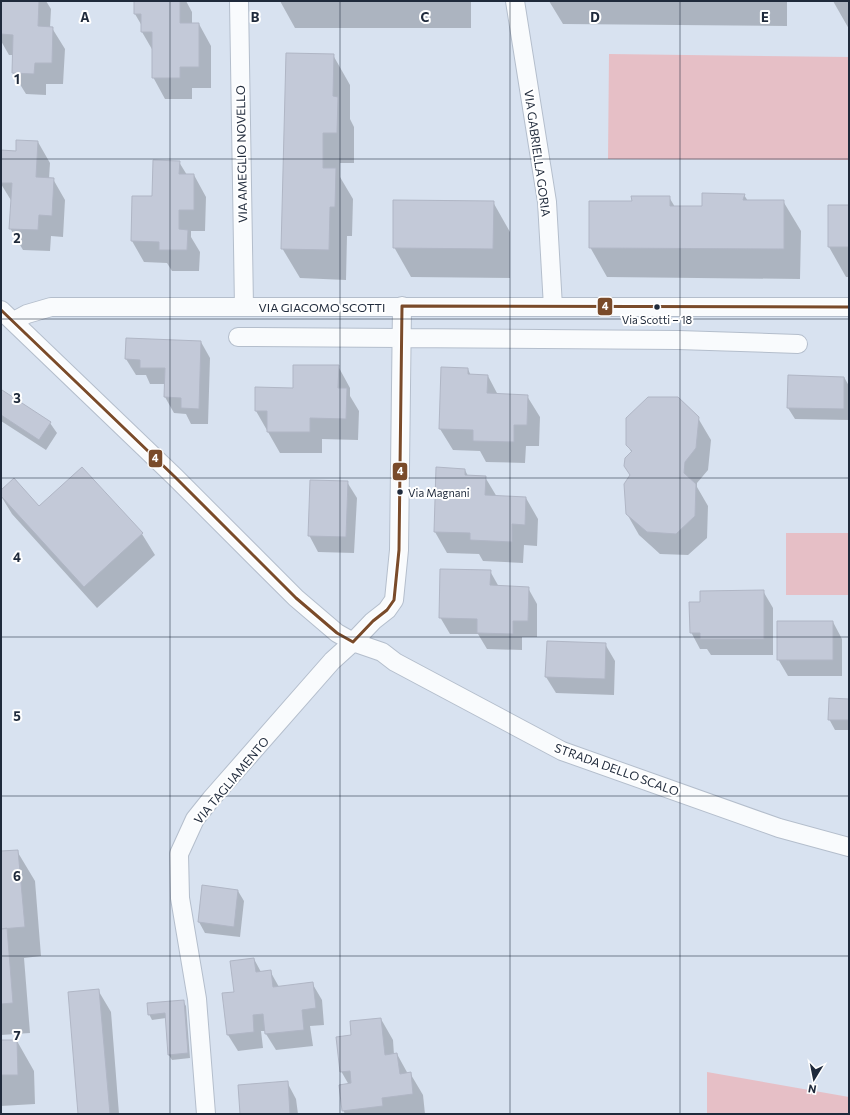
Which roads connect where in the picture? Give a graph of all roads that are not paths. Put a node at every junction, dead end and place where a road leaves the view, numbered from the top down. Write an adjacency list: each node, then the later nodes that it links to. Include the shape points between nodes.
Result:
1 (239, 1): 4 (street, VIA AMEGLIO NOVELLO)
2 (515, 1): 5 (street, VIA GABRIELLA GORIA, via 547,202)
3 (402, 306): 4 (street, VIA GIACOMO SCOTTI); 5 (street, VIA GIACOMO SCOTTI); 9 (street, VIA TAGLIAMENTO)
4 (244, 307): 7 (street, VIA GIACOMO SCOTTI, via 51,307 27,314)
5 (553, 307): 6 (street, VIA GIACOMO SCOTTI)
6 (849, 307)
7 (7, 315): 11 (street, STRADA DELLO SCALO, via 296,598)
8 (238, 338): 9 (street)
9 (401, 339): 10 (street, via 678,340); 11 (street, VIA TAGLIAMENTO, via 399,550 394,600)
10 (798, 344)
11 (353, 642): 12 (street, STRADA DELLO SCALO, via 382,652 395,662 562,751 779,828); 13 (street, VIA TAGLIAMENTO, via 332,661 211,799 195,819 179,854 180,898 197,999)
12 (849, 847)
13 (206, 1114)

